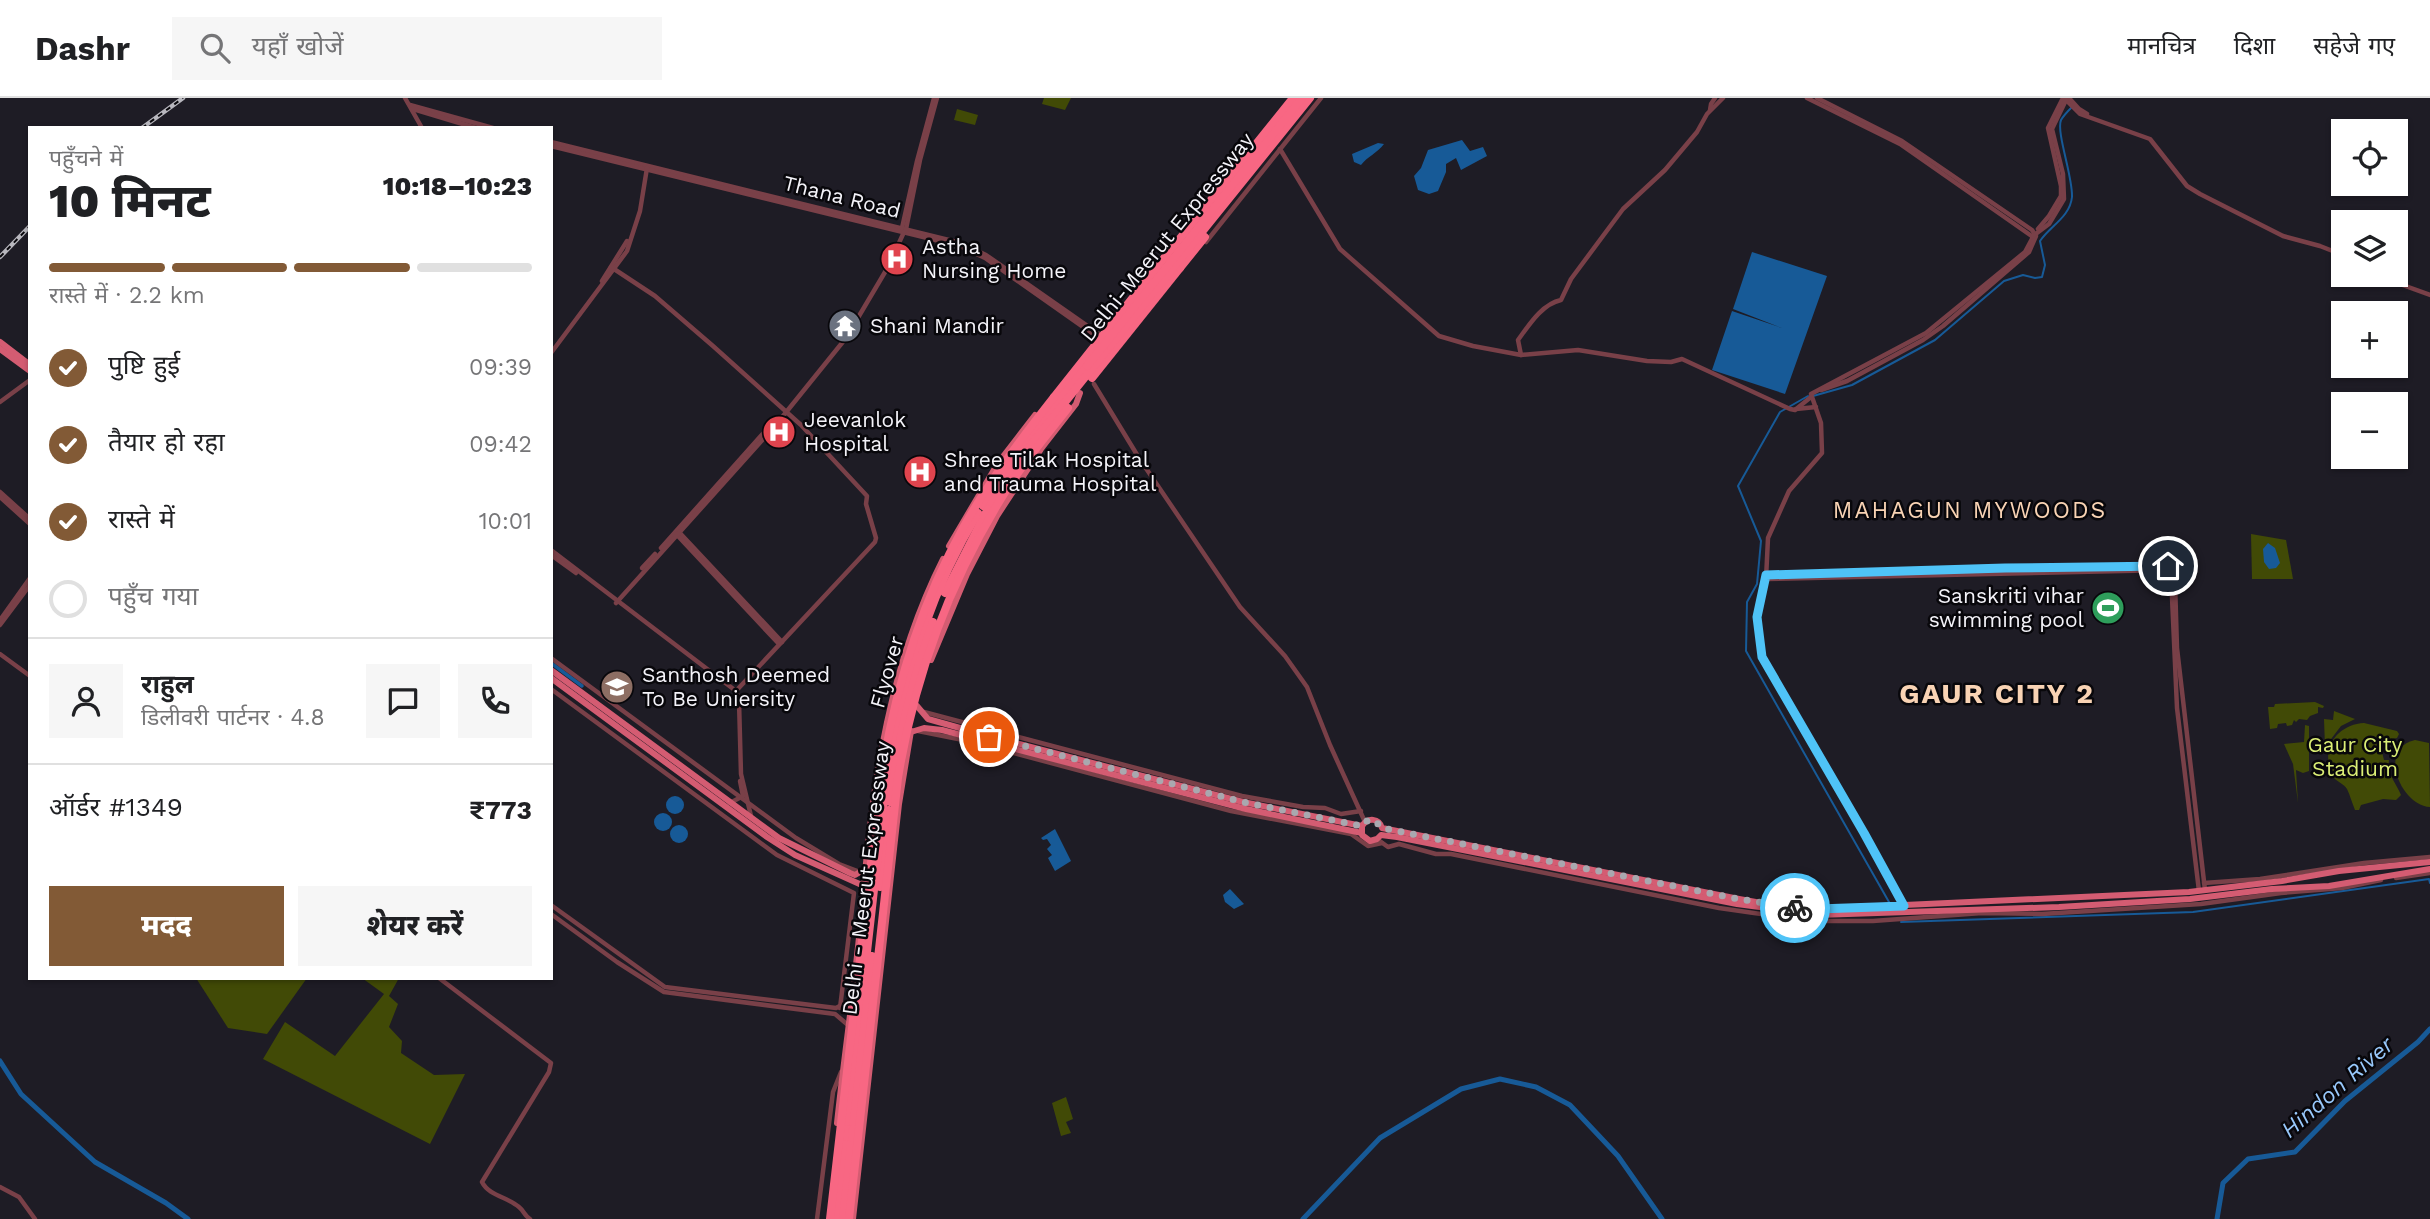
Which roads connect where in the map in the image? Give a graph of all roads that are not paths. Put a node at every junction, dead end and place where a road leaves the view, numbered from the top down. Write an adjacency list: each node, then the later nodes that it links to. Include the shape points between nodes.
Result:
1 (405, 98): 11 (street)
2 (936, 98): 22 (street, via 917,161)
3 (1291, 98): 16 (street); 27 (highway, bridge)
4 (1302, 98): 37 (highway, Delhi-Meerut Expressway, bridge)
5 (1310, 98): 32 (highway, Delhi-Meerut Expressway, bridge)
6 (1319, 98): 19 (street); 29 (highway, bridge)
7 (1715, 98): 12 (street)
8 (1723, 98): 12 (street)
9 (1812, 99): 23 (street, via 1900,144)
10 (2067, 99): 23 (street, via 2052,129 2064,199 2049,224); 24 (street, via 2075,108 2104,121 2147,134 2201,192 2287,236)
11 (411, 107): 13 (street); 14 (street); 15 (street)
12 (1710, 110): 35 (street, via 1665,170 1623,209 1571,279 1561,300 1536,317 1518,340)
13 (421, 126)
14 (469, 126)
15 (485, 126)
16 (1256, 138): 17 (street); 19 (street)
17 (1252, 143): 20 (street); 27 (street)
18 (553, 144): 21 (street, Thana Road)
19 (1279, 152): 20 (street); 35 (street, via 1340,249 1428,329 1444,338)
20 (1272, 159): 29 (street)
21 (647, 166): 22 (street, Thana Road); 25 (street, via 636,225 627,251)
22 (904, 229): 30 (street, Thana Road, via 961,243 986,255); 47 (street, via 888,267 846,338)
23 (2034, 234): 43 (street, via 2025,252 1937,326)
24 (2331, 250)
25 (613, 268): 33 (street); 47 (street, via 659,300)
26 (2408, 286): 28 (street)
27 (1138, 290): 30 (highway, Flyover)
28 (2430, 294)
29 (1146, 310): 42 (highway, Flyover)
30 (1099, 336): 40 (highway, Flyover)
31 (0, 342): 36 (main road)
32 (1110, 346): 50 (highway, Delhi - Meerut Expressway)
33 (553, 348)
34 (0, 349): 38 (main road)
35 (1521, 355): 46 (street, via 1578,350 1647,361 1682,359)
36 (28, 363)
37 (1087, 366): 50 (highway, Delhi - Meerut Expressway, via 1024,444)
38 (28, 370)
39 (28, 381): 44 (street)
40 (1065, 383): 49 (main road, via 1019,435); 122 (highway, Flyover, bridge, via 1004,463 963,528 934,587 898,692 880,785)
41 (1094, 384): 83 (street, via 1240,607 1307,687)
42 (1080, 394): 51 (main road); 125 (highway, Flyover, bridge, via 1006,490 970,554 934,636 915,696 898,778)
43 (1811, 396): 45 (street); 46 (street)
44 (0, 402)
45 (1816, 407): 46 (street); 55 (street, via 1822,453 1787,495 1768,538)
46 (1795, 410)
47 (786, 411): 53 (street); 60 (street, via 867,496 876,538)
48 (0, 495): 52 (street)
49 (972, 504): 51 (main road); 81 (main road, via 938,568 913,631 889,713)
50 (983, 511): 82 (highway, Delhi - Meerut Expressway, via 947,572 914,661 897,724)
51 (996, 518): 69 (main road, via 952,606 926,671)
52 (28, 520)
53 (677, 532): 58 (street); 60 (street)
54 (553, 554): 58 (street)
55 (1766, 577): 98 (street, via 2169,571 2177,708); 98 (street, via 2171,567); 105 (street, via 1757,617 1762,657 1864,833)
56 (28, 581): 59 (street)
57 (28, 588): 59 (street)
58 (616, 601): 67 (street)
59 (0, 623)
60 (780, 643): 67 (street)
61 (0, 654): 64 (street)
62 (553, 659): 78 (street)
63 (553, 671): 79 (main road)
64 (28, 675)
65 (553, 679): 68 (main road)
66 (553, 690): 70 (street)
67 (737, 694): 78 (street); 80 (street, via 741,774)
68 (589, 705): 70 (main road); 88 (main road)
69 (918, 708): 71 (main road); 72 (street); 73 (main road)
70 (583, 713): 112 (street, via 777,856 854,893)
71 (942, 727): 73 (main road); 74 (main road)
72 (983, 728): 74 (street); 76 (street)
73 (912, 731): 75 (street); 82 (main road)
74 (989, 739): 75 (street); 76 (main road); 77 (main road)
75 (976, 743): 77 (street)
76 (1111, 764): 84 (main road, via 1243,802)
77 (1093, 772): 86 (main road, via 1246,809); 87 (street, via 1231,811 1351,834 1368,846)
78 (740, 798): 79 (street); 80 (street)
79 (730, 803): 85 (main road)
80 (749, 804): 85 (street); 90 (street, via 839,864)
81 (872, 805): 82 (main road); 90 (main road)
82 (891, 806): 116 (highway, Delhi - Meerut Expressway); 117 (main road)
83 (1361, 811): 84 (street); 86 (street)
84 (1343, 818): 86 (main road)
85 (751, 819): 88 (main road)
86 (1363, 827): 87 (main road, via 1368,840); 106 (main road, via 1374,820 1382,828 1784,907)
87 (1380, 839): 106 (main road, via 1783,912); 106 (street, via 1389,848 1399,844 1764,915 1839,921)
88 (794, 850): 90 (main road, via 855,875); 96 (main road)
89 (2426, 866): 91 (main road); 93 (street); 95 (main road); 99 (street, via 2342,888)
90 (863, 870): 96 (main road)
91 (2339, 871): 92 (main road); 95 (main road)
92 (2328, 872): 93 (main road); 97 (main road)
93 (2294, 876): 94 (main road)
94 (2237, 884): 98 (street); 98 (main road)
95 (2340, 884): 97 (main road)
96 (863, 886): 110 (main road)
97 (2329, 886): 99 (main road)
98 (2205, 887): 100 (main road)
99 (2259, 893): 103 (main road); 105 (street, via 2201,904 2042,914)
100 (2074, 896): 101 (main road); 103 (main road, via 2058,899)
101 (2040, 898): 104 (main road, via 2040,904); 105 (main road)
102 (553, 906): 109 (street, via 663,986)
103 (2059, 907): 104 (main road)
104 (2026, 908): 105 (main road)
105 (1900, 911): 106 (main road); 106 (street)
106 (1888, 913)
107 (553, 915): 109 (street, via 661,991)
108 (442, 980): 120 (street, via 551,1063 482,1182)
109 (699, 994): 111 (street)
110 (851, 1000): 112 (street); 113 (main road)
111 (782, 1005): 112 (street); 113 (street, via 835,1014)
112 (840, 1008)
113 (848, 1025): 114 (main road)
114 (843, 1068): 115 (main road); 121 (street, via 833,1092)
115 (836, 1132): 117 (main road); 122 (main road)
116 (849, 1133): 123 (highway, Delhi - Meerut Expressway); 124 (highway, Delhi - Meerut Expressway)
117 (863, 1135): 125 (main road)
118 (0, 1187): 119 (street, via 19,1197)
119 (35, 1219)
120 (530, 1219)
121 (817, 1219)
122 (829, 1219)
123 (836, 1219)
124 (843, 1219)
125 (851, 1219)

